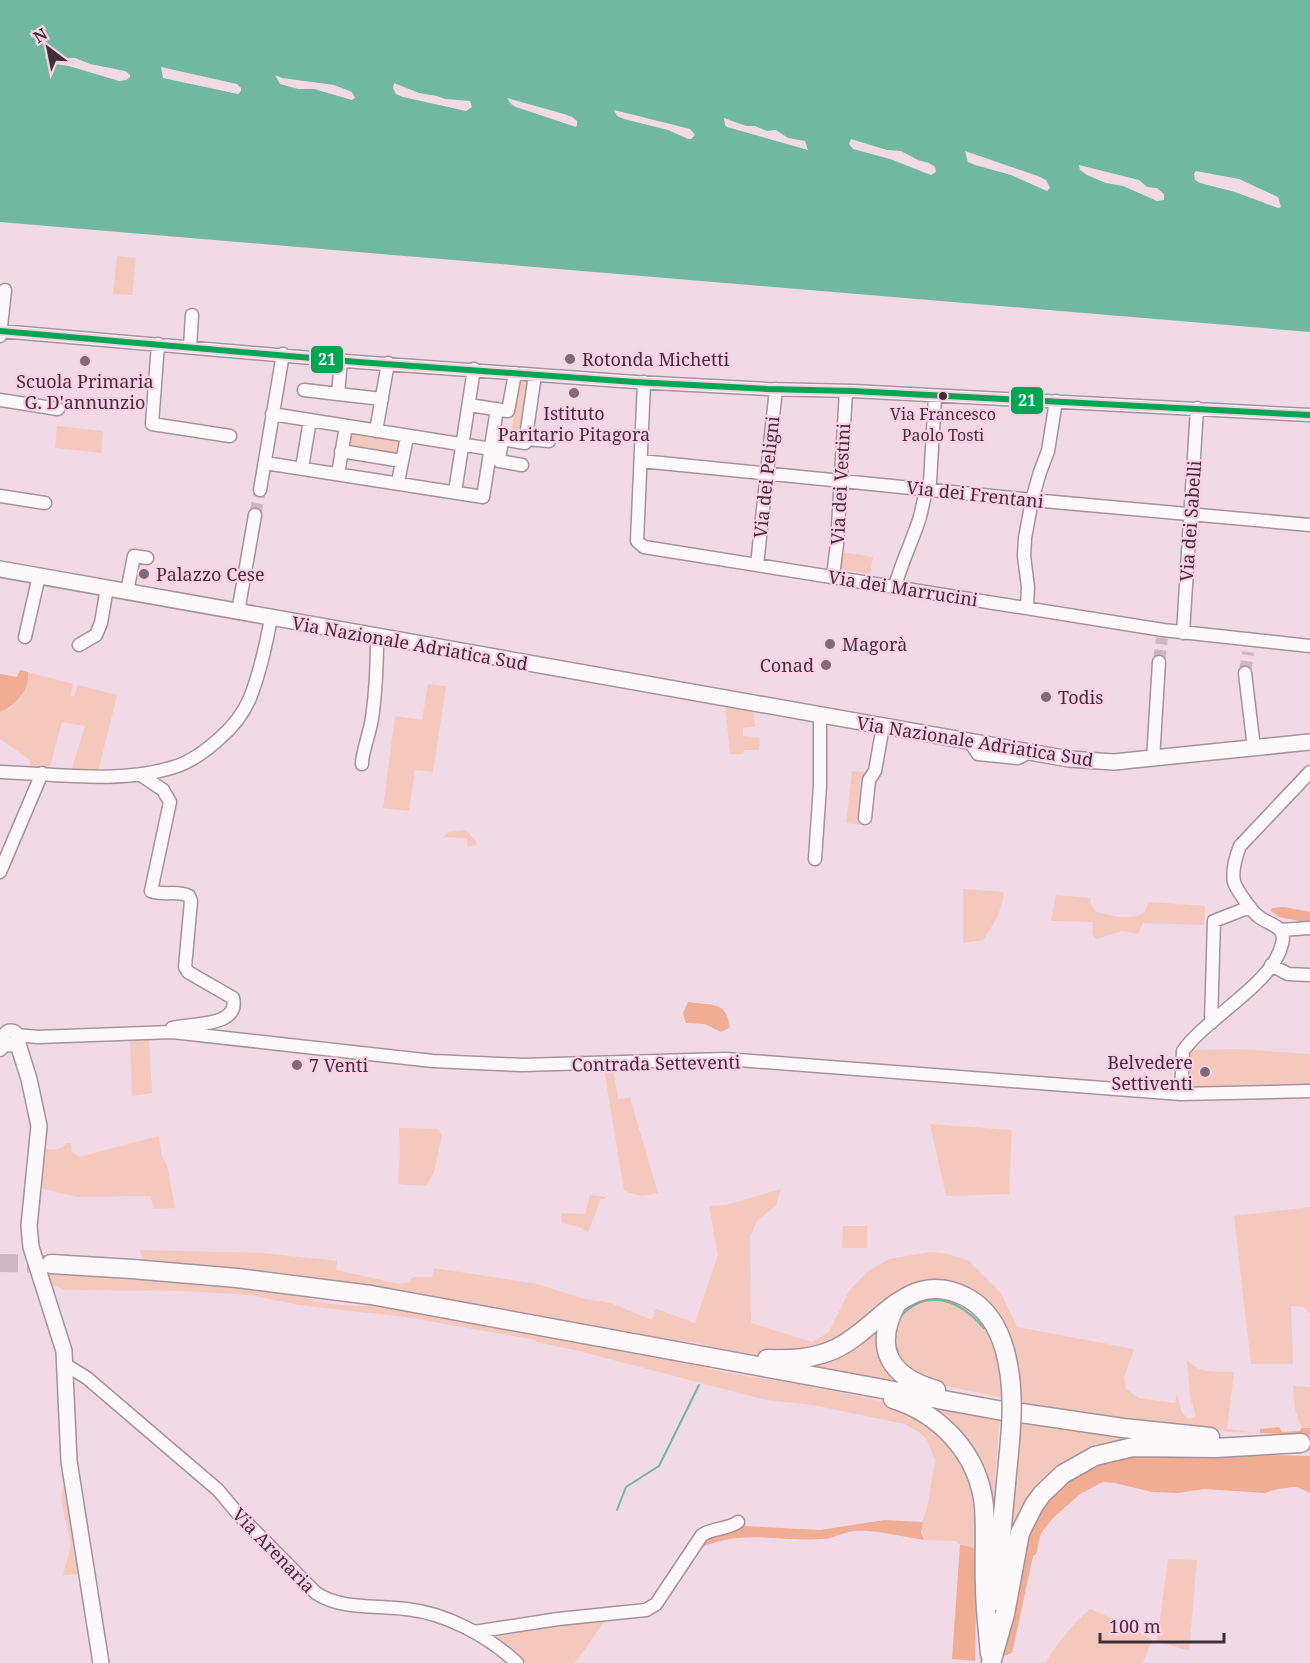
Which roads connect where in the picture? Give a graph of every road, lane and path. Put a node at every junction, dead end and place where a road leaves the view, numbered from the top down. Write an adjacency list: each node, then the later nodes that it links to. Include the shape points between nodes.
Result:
1 (5, 290): 3 (street)
2 (192, 315): 6 (street)
3 (0, 331): 4 (street); 5 (street)
4 (0, 338)
5 (158, 344): 6 (street); 31 (street, via 152,424)
6 (190, 347): 7 (street)
7 (283, 354): 8 (street); 26 (street)
8 (341, 360): 9 (street); 17 (street)
9 (388, 363): 10 (street); 19 (street)
10 (474, 369): 11 (street); 22 (street)
11 (515, 373): 12 (street); 25 (street, via 509,410)
12 (535, 375): 13 (street); 33 (street)
13 (649, 382): 14 (street); 39 (street)
14 (776, 389): 16 (street); 43 (street, Via dei Peligni)
15 (304, 390): 17 (street)
16 (846, 391): 18 (street); 45 (street, Via dei Vestini)
17 (338, 394): 19 (street)
18 (935, 396): 21 (street); 47 (street)
19 (382, 399): 30 (street)
20 (0, 400): 24 (street)
21 (1056, 401): 23 (street); 51 (street, via 1048,451)
22 (469, 405): 25 (street); 35 (street)
23 (1197, 408): 27 (street); 54 (street, Via dei Sabelli)
24 (58, 409)
25 (497, 409): 36 (street)
26 (272, 414): 28 (street); 40 (street)
27 (1310, 414)
28 (310, 420): 29 (street); 42 (street)
29 (346, 426): 30 (street); 37 (street)
30 (376, 431): 32 (street)
31 (230, 436)
32 (407, 436): 35 (street); 38 (street)
33 (526, 440): 34 (street); 41 (street, via 525,443 502,439 499,461)
34 (549, 441)
35 (462, 444): 36 (street); 49 (street)
36 (491, 449): 49 (street, via 483,497)
37 (341, 451): 38 (street); 44 (street)
38 (402, 461): 46 (street)
39 (641, 461): 43 (street, Via dei Frentani); 57 (street, Via dei Marrucini, via 637,541 644,547)
40 (265, 463): 42 (street); 48 (street)
41 (522, 465)
42 (302, 468): 44 (street)
43 (766, 472): 45 (street, Via dei Frentani); 57 (street, Via dei Peligni)
44 (338, 474): 46 (street)
45 (840, 481): 47 (street, Via dei Frentani); 60 (street, Via dei Vestini)
46 (398, 482): 49 (street)
47 (927, 488): 51 (street, Via dei Frentani); 61 (street)
48 (260, 490)
49 (455, 492)
50 (0, 496): 52 (street)
51 (1032, 500): 54 (street, Via dei Frentani); 64 (street, via 1024,556)
52 (45, 503)
53 (255, 514): 65 (street)
54 (1191, 514): 55 (street, Via dei Frentani); 67 (street, Via dei Sabelli)
55 (1310, 525)
56 (147, 558): 63 (street, via 134,556)
57 (757, 564): 60 (street, Via dei Marrucini)
58 (0, 569): 59 (main road, Via Nazionale Adriatica Sud)
59 (39, 576): 62 (main road, Via Nazionale Adriatica Sud); 68 (street)
60 (833, 576): 61 (street, Via dei Marrucini)
61 (896, 586): 64 (street, Via dei Marrucini)
62 (107, 588): 63 (main road, Via Nazionale Adriatica Sud); 70 (street, via 96,635)
63 (127, 592): 65 (main road, Via Nazionale Adriatica Sud)
64 (1027, 608): 67 (street, Via dei Marrucini, via 1162,634)
65 (238, 612): 66 (main road, Via Nazionale Adriatica Sud)
66 (271, 618): 69 (main road, Via Nazionale Adriatica Sud); 83 (street, via 250,699 234,725 193,759)
67 (1183, 633): 71 (street, Via dei Marrucini, via 1250,646)
68 (25, 637)
69 (376, 637): 74 (main road, Via Nazionale Adriatica Sud); 79 (street, via 377,675)
70 (79, 645)
71 (1310, 646)
72 (1160, 663): 78 (street)
73 (1245, 673): 77 (street)
74 (820, 715): 75 (main road, Via Nazionale Adriatica Sud); 85 (street)
75 (883, 726): 78 (main road, Via Nazionale Adriatica Sud, via 1085,761); 84 (street, via 875,771 868,780)
76 (1310, 742): 77 (main road, Via Nazionale Adriatica Sud)
77 (1254, 748): 78 (main road, Via Nazionale Adriatica Sud)
78 (1153, 759)
79 (362, 764)
80 (0, 772): 82 (street)
81 (1310, 772): 87 (street, via 1240,846 1234,883)
82 (42, 773): 83 (street); 86 (street)
83 (141, 775): 93 (street, via 163,790 170,802 151,891 182,892 189,896 185,967 233,998 234,1004 232,1011 213,1023)
84 (864, 818)
85 (815, 859)
86 (0, 872)
87 (1250, 908): 89 (street); 92 (street, via 1214,921)
88 (1310, 928): 89 (street)
89 (1280, 930): 90 (street, via 1282,946)
90 (1271, 965): 91 (street, via 1288,974); 92 (street, via 1251,989)
91 (1310, 975)
92 (1211, 1023): 96 (street, via 1184,1051)
93 (158, 1032): 94 (street, Contrada Setteventi); 96 (street, Contrada Setteventi, via 433,1061 522,1065 725,1059)
94 (9, 1040): 100 (main road, via 28,1076 39,1126 28,1226)
95 (1310, 1091): 96 (street, Contrada Setteventi)
96 (1181, 1094)
97 (51, 1264): 99 (highway, via 317,1287)
98 (897, 1304): 99 (highway, via 846,1343 813,1357); 102 (highway, via 887,1323 885,1341 890,1359 901,1373 927,1387 996,1401); 106 (highway, bridge, via 923,1290 960,1294 992,1321 1005,1351 1012,1381 1012,1406)
99 (709, 1357): 101 (highway)
100 (66, 1365): 105 (street, Via Arenaria, via 87,1378 218,1490 327,1601 409,1609); 107 (main road, via 69,1461)
101 (808, 1375): 102 (highway); 106 (highway, via 916,1408 940,1424 967,1457 984,1506)
102 (1009, 1411): 103 (highway, via 1171,1433)
103 (1305, 1443): 106 (highway, via 1133,1448 1095,1456 1062,1474 1034,1505 1020,1533 1005,1614)
104 (738, 1522): 105 (street, via 702,1535 656,1604 646,1610)
105 (474, 1632): 108 (street, Via Arenaria)
106 (990, 1661)
107 (100, 1663)
108 (517, 1663)

